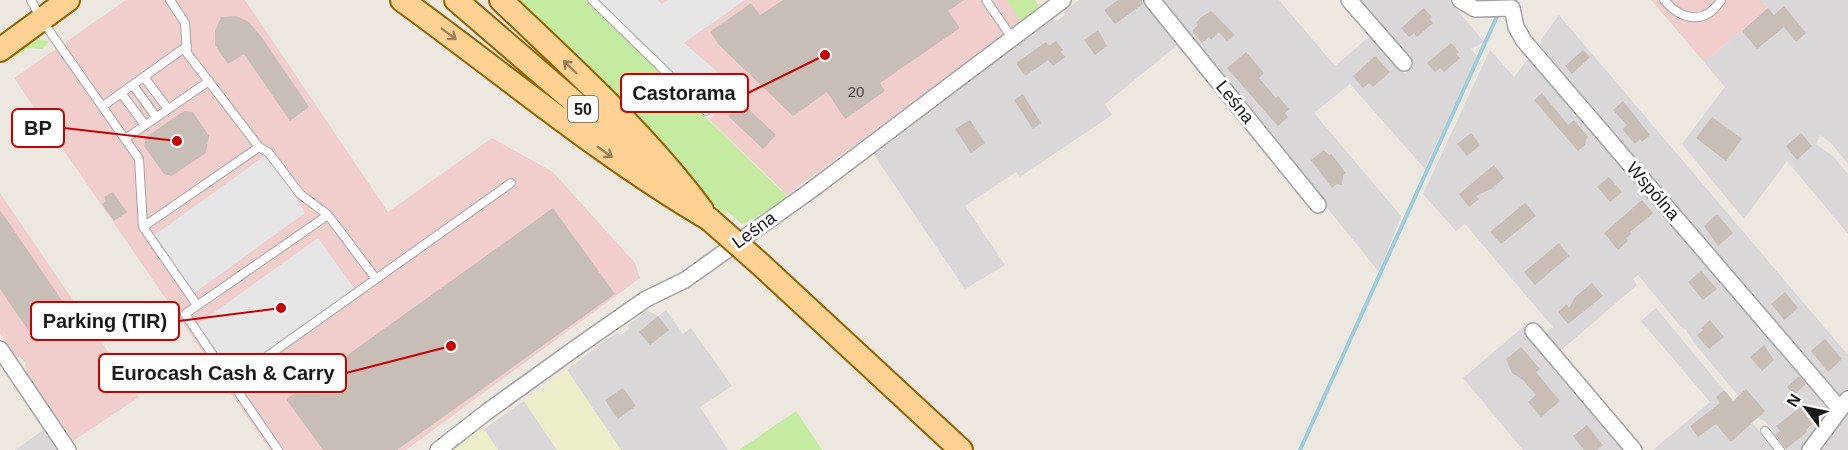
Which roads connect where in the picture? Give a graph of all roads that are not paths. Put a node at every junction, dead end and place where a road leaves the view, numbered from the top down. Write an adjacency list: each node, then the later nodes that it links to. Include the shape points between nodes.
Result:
1 (68, 0): 14 (main road)
2 (170, 0): 18 (lane, via 185,23)
3 (402, 0): 35 (main road, one-way to 35, via 626,167)
4 (456, 0): 35 (main road, 50)
5 (501, 0): 35 (main road, one-way to 5, via 646,141)
6 (592, 0): 27 (lane)
7 (986, 0): 17 (lane)
8 (1063, 0): 17 (street, Leśna)
9 (1152, 0): 33 (street, Leśna)
10 (1349, 0): 20 (street)
11 (1460, 0): 15 (street, Wspólna, via 1475,9)
12 (1664, 0): 13 (lane, via 1692,18 1715,9)
13 (1721, 0)
14 (39, 7): 16 (main road); 19 (main road); 25 (lane)
15 (1509, 7): 42 (street, Wspólna, via 1524,41)
16 (0, 34)
17 (1012, 38): 46 (street, Leśna, via 771,219 685,280 646,299)
18 (187, 46): 21 (lane); 22 (lane, via 187,53)
19 (0, 50)
20 (1404, 63)
21 (144, 77): 23 (lane); 26 (lane)
22 (209, 81): 26 (lane); 31 (lane)
23 (133, 85): 24 (lane); 28 (lane)
24 (122, 93): 25 (lane); 29 (lane)
25 (103, 106): 30 (lane)
26 (168, 109): 28 (lane)
27 (706, 111)
28 (156, 117): 29 (lane)
29 (145, 125): 30 (lane)
30 (125, 139): 36 (lane, via 139,159)
31 (259, 147): 34 (lane, via 269,153 300,194); 36 (lane)
32 (511, 183): 37 (lane)
33 (1318, 204)
34 (328, 215): 37 (lane); 38 (lane)
35 (709, 219): 47 (main road, 50, bridge)
36 (143, 227): 38 (lane)
37 (376, 279): 41 (lane)
38 (197, 305): 41 (lane, via 185,314)
39 (1533, 331): 48 (street)
40 (0, 349): 44 (street)
41 (231, 382): 45 (lane)
42 (1844, 404): 50 (street, Wspólna)
43 (1765, 431): 49 (lane)
44 (68, 450)
45 (278, 450)
46 (438, 450)
47 (961, 450)
48 (1634, 450)
49 (1780, 450)
50 (1810, 450)

